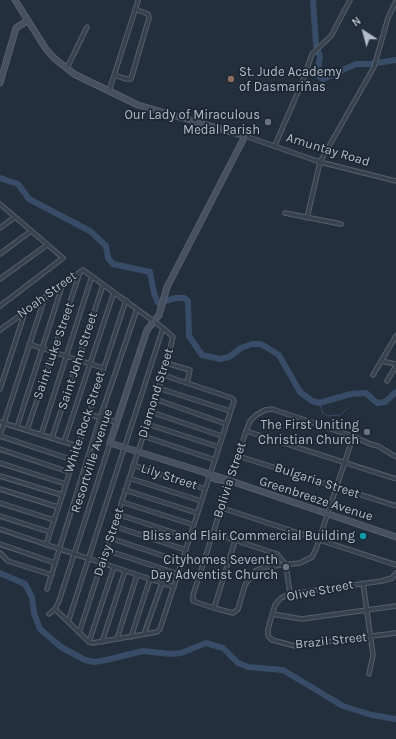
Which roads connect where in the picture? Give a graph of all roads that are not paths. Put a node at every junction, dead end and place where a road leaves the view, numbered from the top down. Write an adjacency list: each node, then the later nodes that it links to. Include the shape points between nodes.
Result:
1 (15, 0): 6 (street, Amuntay Road)
2 (350, 0): 13 (street, via 332,36 312,54)
3 (138, 1): 5 (street)
4 (396, 1): 14 (street, via 388,18 374,67)
5 (135, 9): 9 (street); 9 (street, via 148,14 149,18 131,79 126,80)
6 (27, 20): 8 (street, Amuntay Road, via 46,49); 10 (street, via 16,28)
7 (87, 27): 8 (street)
8 (67, 68): 11 (street, Amuntay Road)
9 (114, 75): 11 (street)
10 (0, 83)
11 (108, 92): 12 (street, Amuntay Road, via 138,105)
12 (245, 136): 13 (street, Amuntay Road); 36 (street, Resortville Avenue)
13 (275, 145): 14 (street, Amuntay Road)
14 (320, 162): 15 (street, Amuntay Road); 19 (street)
15 (396, 181)
16 (0, 204): 18 (street)
17 (285, 213): 19 (street)
18 (15, 217): 21 (street); 22 (street)
19 (307, 218): 20 (street)
20 (341, 224)
21 (0, 228)
22 (32, 231): 23 (street); 24 (street)
23 (47, 245): 27 (street); 33 (street, via 63,258)
24 (0, 254)
25 (80, 271): 26 (street, Noah Street); 28 (street, Noah Street); 44 (street, Saint Luke Street)
26 (92, 276): 29 (street, Noah Street); 45 (street)
27 (0, 279)
28 (63, 284): 31 (street, Noah Street); 43 (street)
29 (103, 284): 30 (street, Noah Street); 46 (street, Saint John Street)
30 (114, 292): 32 (street, Noah Street); 49 (street)
31 (45, 297): 35 (street, Noah Street); 40 (street)
32 (126, 300): 34 (street, Noah Street); 51 (street, White Rock Street)
33 (0, 306)
34 (137, 309): 36 (street, Noah Street); 63 (street)
35 (25, 311): 38 (street, Noah Street); 54 (street)
36 (153, 320): 37 (street, Diamond Street); 64 (street, Resortville Avenue, via 145,334)
37 (163, 328): 48 (street, Diamond Street, via 173,337); 80 (street)
38 (0, 330)
39 (396, 336): 41 (street)
40 (29, 344): 43 (street); 65 (street)
41 (391, 346): 42 (street); 47 (street)
42 (396, 347)
43 (42, 348): 44 (street); 68 (street)
44 (54, 352): 45 (street); 69 (street, Saint Luke Street)
45 (66, 356): 46 (street); 71 (street)
46 (78, 360): 49 (street); 76 (street, Saint John Street)
47 (381, 361): 50 (street); 53 (street)
48 (166, 362): 52 (street, Diamond Street); 56 (street, via 190,370)
49 (90, 364): 51 (street); 77 (street)
50 (396, 365): 55 (street)
51 (103, 368): 62 (street, White Rock Street)
52 (163, 375): 56 (street); 57 (street, Diamond Street)
53 (373, 375)
54 (1, 381): 58 (street)
55 (387, 381)
56 (186, 382): 60 (street, via 233,399)
57 (158, 388): 59 (street, Diamond Street); 60 (street)
58 (0, 389)
59 (155, 399): 61 (street, Diamond Street); 67 (street)
60 (230, 411): 67 (street)
61 (151, 412): 66 (street, Diamond Street); 74 (street)
62 (88, 414): 63 (street); 79 (street, White Rock Street)
63 (100, 418): 64 (street); 126 (street)
64 (116, 422): 78 (street, Resortville Avenue)
65 (2, 423): 68 (street); 72 (street)
66 (147, 424): 73 (street, Diamond Street); 81 (street)
67 (226, 424): 74 (street)
68 (17, 427): 69 (street)
69 (27, 430): 71 (street)
70 (246, 431): 75 (street, Bolivia Street, via 253,418 272,409); 84 (street, Bolivia Street); 89 (street)
71 (41, 435): 76 (street)
72 (0, 436): 86 (street)
73 (143, 436): 83 (street, Diamond Street); 87 (street)
74 (222, 436): 81 (street)
75 (353, 437): 85 (street, Bolivia Street, via 378,446); 89 (street)
76 (52, 438): 77 (street)
77 (64, 442): 79 (street)
78 (110, 443): 80 (street, Greenbreeze Avenue); 130 (street, Resortville Avenue)
79 (77, 446): 86 (street, White Rock Street)
80 (124, 447): 83 (street, Greenbreeze Avenue); 131 (street)
81 (219, 447): 87 (street)
82 (0, 449): 91 (street)
83 (138, 451): 90 (street, Daisy Street); 92 (street, Greenbreeze Avenue)
84 (238, 456): 96 (street, Bolivia Street); 98 (street, Bulgaria Street)
85 (396, 457)
86 (73, 460): 91 (street, White Rock Street)
87 (215, 460): 92 (street)
88 (0, 463): 97 (street)
89 (344, 463): 95 (street); 98 (street)
90 (133, 465): 94 (street, Daisy Street); 100 (street, Lily Street)
91 (70, 472): 97 (street, White Rock Street)
92 (208, 475): 96 (street, Greenbreeze Avenue, via 221,481); 100 (street)
93 (0, 476): 102 (street)
94 (129, 478): 101 (street, Daisy Street); 103 (street)
95 (396, 479)
96 (230, 481): 108 (street, Bolivia Street); 111 (street, Greenbreeze Avenue)
97 (66, 484): 102 (street, White Rock Street)
98 (336, 488): 106 (street, Bulgaria Street); 111 (street)
99 (0, 489): 107 (street)
100 (205, 489): 103 (street)
101 (125, 490): 104 (street, Daisy Street); 109 (street)
102 (62, 495): 107 (street, White Rock Street)
103 (201, 501): 109 (street)
104 (122, 502): 110 (street, Daisy Street); 114 (street)
105 (0, 503): 113 (street)
106 (396, 506)
107 (58, 507): 113 (street, White Rock Street)
108 (222, 508): 118 (street, Bolivia Street); 122 (street)
109 (197, 513): 114 (street)
110 (117, 514): 115 (street, Daisy Street); 121 (street)
111 (327, 514): 119 (street, Greenbreeze Avenue); 122 (street)
112 (0, 516): 117 (street)
113 (54, 520): 117 (street, White Rock Street)
114 (194, 525): 121 (street)
115 (114, 526): 120 (street, Daisy Street); 128 (street)
116 (0, 529): 125 (street)
117 (50, 532): 125 (street, White Rock Street)
118 (213, 533): 123 (street); 150 (street, Bolivia Street, via 192,599)
119 (396, 537)
120 (110, 538): 127 (street, Daisy Street); 133 (street)
121 (190, 538): 128 (street)
122 (318, 540): 135 (street, via 312,557 300,563); 136 (street)
123 (235, 541): 135 (street, via 277,554); 150 (street)
124 (0, 544): 132 (street)
125 (46, 545): 126 (street)
126 (59, 549): 130 (street); 132 (street)
127 (106, 550): 134 (street, Daisy Street); 140 (street)
128 (186, 550): 133 (street)
129 (0, 553): 141 (street, via 8,561)
130 (74, 555): 131 (street); 151 (street, Resortville Avenue)
131 (88, 559): 134 (street); 155 (street)
132 (55, 562): 141 (street)
133 (182, 562): 140 (street)
134 (102, 564): 137 (street); 157 (street, Daisy Street)
135 (286, 565): 148 (street); 150 (street, via 264,567 252,574 245,585 236,611 230,613)
136 (396, 565)
137 (114, 568): 138 (street); 163 (street)
138 (126, 571): 142 (street); 164 (street)
139 (396, 573): 145 (street, Olive Street, via 387,580)
140 (178, 574): 146 (street)
141 (52, 575): 147 (street)
142 (137, 575): 143 (street); 162 (street)
143 (150, 579): 144 (street); 160 (street)
144 (162, 583): 146 (street); 158 (street)
145 (363, 583): 148 (street, Olive Street); 152 (street)
146 (174, 587): 158 (street, via 159,631)
147 (47, 589)
148 (290, 594): 154 (street, Olive Street, via 277,602)
149 (396, 606): 152 (street)
150 (214, 608)
151 (55, 609): 153 (street); 155 (street)
152 (367, 610): 154 (street, via 302,620); 161 (street)
153 (49, 614)
154 (272, 614): 159 (street, Olive Street)
155 (68, 622): 157 (street)
156 (396, 632): 161 (street, Brazil Street)
157 (79, 633): 163 (street)
158 (144, 634): 160 (street)
159 (268, 636): 161 (street, Brazil Street, via 277,642 303,646)
160 (131, 637): 162 (street)
161 (370, 637): 165 (street, via 373,655)
162 (117, 639): 164 (street)
163 (89, 642): 164 (street)
164 (102, 642)
165 (369, 674)

